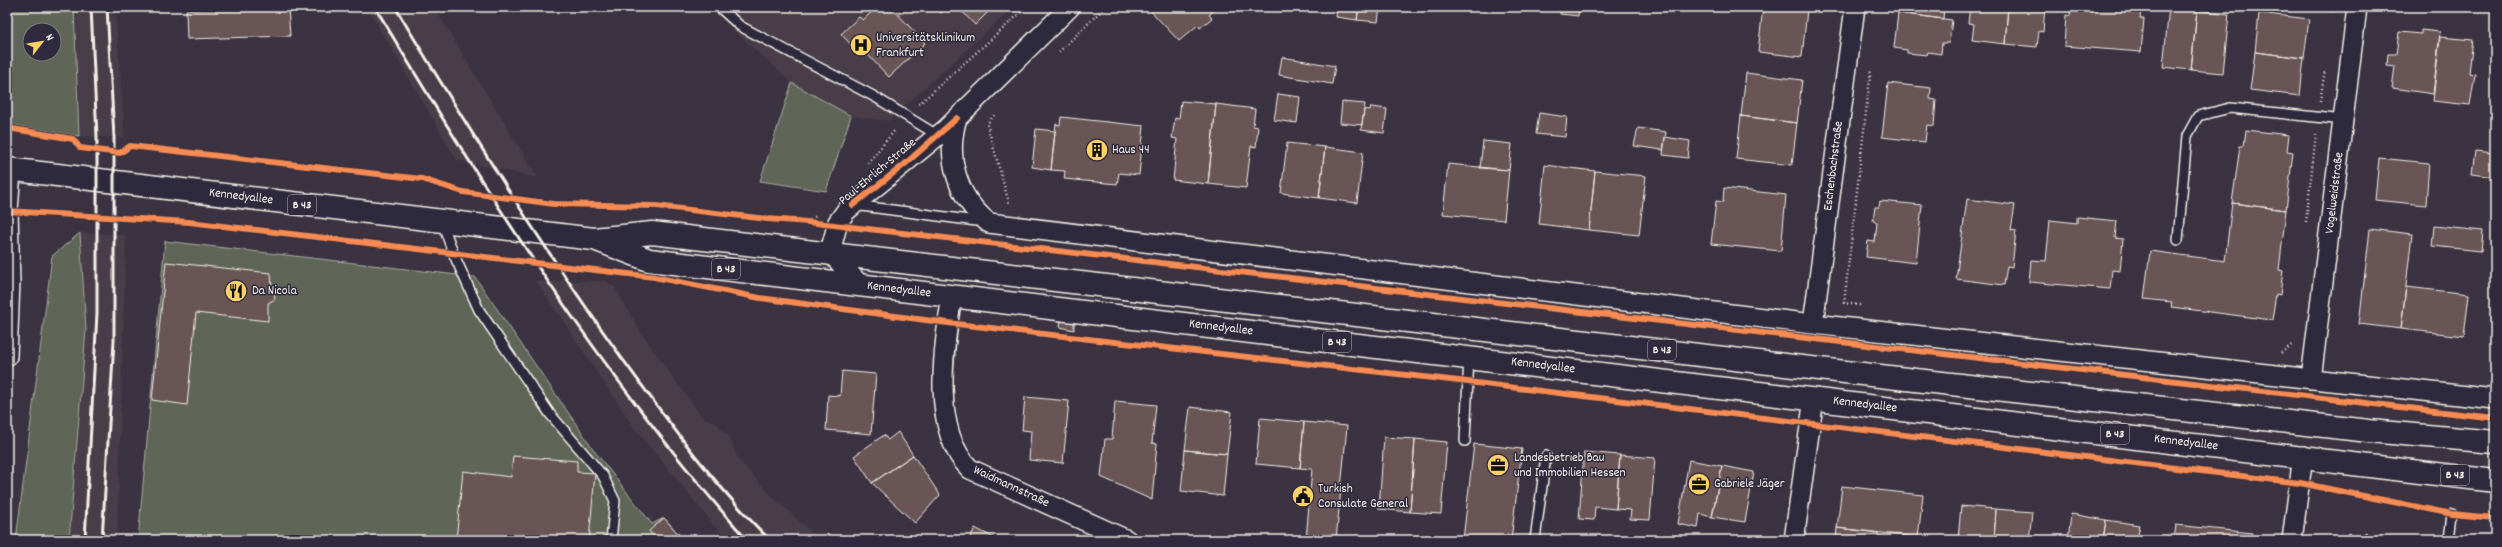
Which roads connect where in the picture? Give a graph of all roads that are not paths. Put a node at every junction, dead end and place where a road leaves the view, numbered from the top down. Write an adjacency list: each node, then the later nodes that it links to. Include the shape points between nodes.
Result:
1 (719, 7): 7 (lane, via 740,26 881,101)
2 (1070, 7): 5 (street, Paul-Ehrlich-Straße)
3 (1855, 7): 18 (street, Eschenbachstraße)
4 (2357, 7): 6 (street, Vogelweidstraße)
5 (957, 118): 7 (street, Paul-Ehrlich-Straße); 11 (street, via 952,146 958,182 965,197)
6 (2344, 120): 13 (lane, via 2230,108 2198,116 2187,136); 21 (street, Vogelweidstraße)
7 (938, 135): 9 (street, Paul-Ehrlich-Straße)
8 (9, 170): 10 (main road, Kennedyallee / B 43); 15 (street)
9 (853, 205): 11 (lane); 14 (street, Paul-Ehrlich-Straße, via 840,219)
10 (442, 222): 12 (main road, Kennedyallee / B 43); 30 (lane, via 479,310 550,414 603,476 614,501)
11 (989, 223): 18 (street)
12 (594, 239): 14 (main road, Kennedyallee / B 43, via 652,233); 16 (main road, Kennedyallee / B 43, via 649,260)
13 (2178, 240)
14 (830, 252): 16 (street); 25 (main road, Kennedyallee / B 43, via 1895,378 2369,431)
15 (8, 282): 19 (street)
16 (861, 286): 17 (main road, Kennedyallee / B 43)
17 (952, 296): 20 (main road, Kennedyallee / B 43); 31 (street, Waidmannstraße, via 944,407 952,443 960,460 970,469)
18 (1813, 324): 21 (street)
19 (7, 356)
20 (1469, 357): 22 (main road, Kennedyallee / B 43); 24 (lane)
21 (2311, 379): 23 (street)
22 (1814, 398): 27 (main road, Kennedyallee / B 43); 33 (street)
23 (2495, 399)
24 (1465, 441)
25 (2495, 442)
26 (1546, 456): 32 (lane)
27 (2303, 456): 28 (main road, Kennedyallee / B 43); 34 (street)
28 (2495, 481)
29 (2452, 514): 35 (lane)
30 (611, 540)
31 (1127, 540)
32 (1535, 540)
33 (1794, 540)
34 (2292, 540)
35 (2449, 540)

